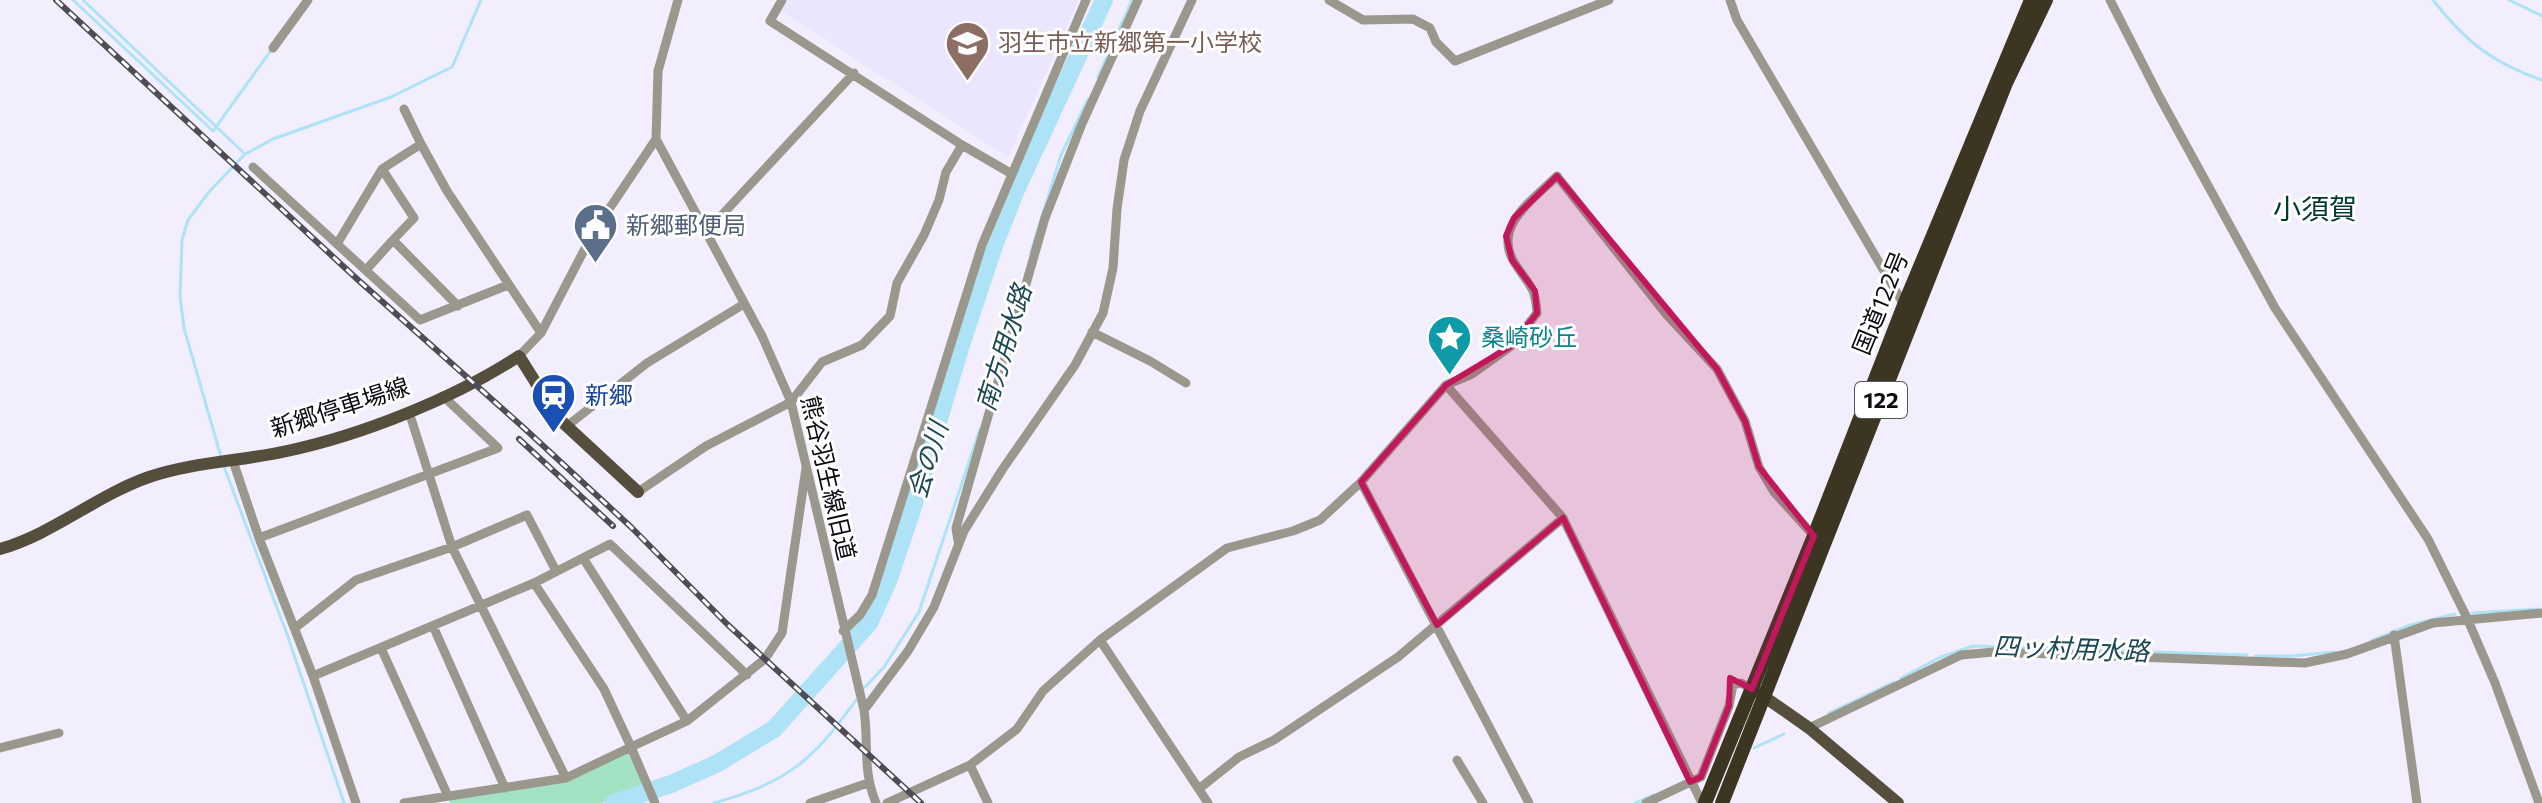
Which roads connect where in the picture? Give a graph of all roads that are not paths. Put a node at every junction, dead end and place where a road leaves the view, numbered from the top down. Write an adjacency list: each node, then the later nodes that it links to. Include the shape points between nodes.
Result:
1 (308, 0): 13 (street)
2 (678, 0): 16 (street, via 658,71)
3 (782, 0): 14 (street, via 770,21)
4 (1086, 0): 21 (street)
5 (1138, 0): 47 (street, via 1045,218 956,528)
6 (1192, 0): 30 (street, via 1140,111 1124,160 1113,268 1103,313)
7 (1329, 0): 8 (street, via 1363,20 1413,19 1430,28 1455,61)
8 (1609, 0)
9 (1730, 0): 28 (street)
10 (2031, 0): 28 (highway, 国道122号 / 122)
11 (2046, 0): 65 (highway, 国道122号 / 122, via 2006,83)
12 (2110, 0): 55 (street, via 2275,308 2428,539)
13 (273, 48)
14 (854, 73): 18 (street); 22 (street)
15 (404, 109): 17 (street)
16 (656, 139): 22 (street, 熊谷羽生線旧道); 31 (street, via 593,233)
17 (421, 144): 20 (street); 26 (street)
18 (962, 145): 21 (street); 36 (street, via 897,283 890,316 862,345 822,362)
19 (253, 167): 24 (street)
20 (382, 169): 23 (street, via 414,218); 24 (street)
21 (1012, 174): 59 (street, via 982,245 872,595)
22 (707, 231): 27 (street, 熊谷羽生線旧道)
23 (393, 240): 25 (street); 29 (street)
24 (337, 244): 25 (street)
25 (366, 270): 29 (street, via 420,320)
26 (508, 285): 29 (street); 31 (street)
27 (744, 304): 36 (street, 熊谷羽生線旧道); 38 (street, via 647,363)
28 (1904, 305): 45 (highway, 国道122号 / 122)
29 (458, 306)
30 (1092, 332): 33 (street); 47 (street)
31 (541, 333): 32 (street)
32 (519, 356): 35 (main road, 新郷停車場線); 38 (main road)
33 (1186, 383)
34 (1446, 385): 42 (street); 44 (street); 45 (street, via 1511,346 1537,313 1535,291 1512,260 1506,236 1514,218 1557,176 1666,314 1717,369 1745,421 1759,467)
35 (443, 396): 37 (main road, 新郷停車場線); 41 (street, via 498,448)
36 (791, 402): 40 (street, 熊谷羽生線旧道); 43 (street, via 706,446)
37 (409, 412): 39 (main road, 新郷停車場線, via 310,446); 41 (street)
38 (567, 426): 43 (main road)
39 (233, 461): 46 (street); 49 (main road, 新郷停車場線, via 137,482)
40 (806, 468): 59 (street, 熊谷羽生線旧道); 63 (street, via 782,633)
41 (428, 472): 46 (street); 48 (street)
42 (1361, 482): 56 (street); 61 (street, via 1320,520 1227,548)
43 (638, 492)
44 (1563, 518): 56 (street); 75 (street)
45 (1814, 536): 65 (highway, 国道122号 / 122)
46 (259, 538): 58 (street)
47 (959, 545): 66 (street, via 928,618)
48 (452, 547): 51 (street, via 527,515); 53 (street); 58 (street, via 356,580)
49 (0, 549)
50 (583, 558): 51 (street); 63 (street, via 610,544); 67 (street)
51 (556, 571): 52 (street)
52 (534, 583): 53 (street); 70 (street, via 604,689)
53 (480, 606): 57 (street); 74 (street)
54 (2542, 613): 55 (street)
55 (2467, 618): 60 (street); 95 (street)
56 (1437, 625): 78 (street, via 1398,657 1274,740 1239,757); 89 (street)
57 (433, 626): 62 (street); 77 (street)
58 (295, 628): 64 (street)
59 (843, 631): 66 (street, 熊谷羽生線旧道)
60 (2394, 635): 68 (street, via 2347,654 2305,663 1961,655); 94 (street)
61 (1100, 640): 73 (street, via 1043,691 1017,729); 78 (street)
62 (381, 648): 64 (street); 80 (street)
63 (747, 675): 67 (street)
64 (313, 676): 81 (street)
65 (1758, 692): 68 (main road); 75 (street, via 1741,683 1733,685 1701,777); 91 (highway, 国道122号 / 122); 92 (highway, 国道122号 / 122)
66 (864, 710): 76 (street, 熊谷羽生線旧道)
67 (687, 721): 70 (street)
68 (1809, 728): 93 (main road)
69 (59, 733): 71 (street)
70 (631, 747): 74 (street); 79 (street)
71 (0, 748)
72 (1457, 760): 88 (street)
73 (970, 765): 85 (street); 86 (street)
74 (566, 778): 77 (street)
75 (1690, 782): 90 (street); 91 (street)
76 (868, 783): 83 (street); 84 (street, 熊谷羽生線旧道)
77 (505, 788): 80 (street)
78 (1200, 788): 87 (street)
79 (652, 794)
80 (448, 796): 82 (street)
81 (356, 803)
82 (404, 803)
83 (810, 803)
84 (876, 803)
85 (887, 803)
86 (988, 803)
87 (1208, 803)
88 (1483, 803)
89 (1529, 803)
90 (1646, 803)
91 (1704, 803)
92 (1722, 803)
93 (1898, 803)
94 (2417, 803)
95 (2539, 803)

